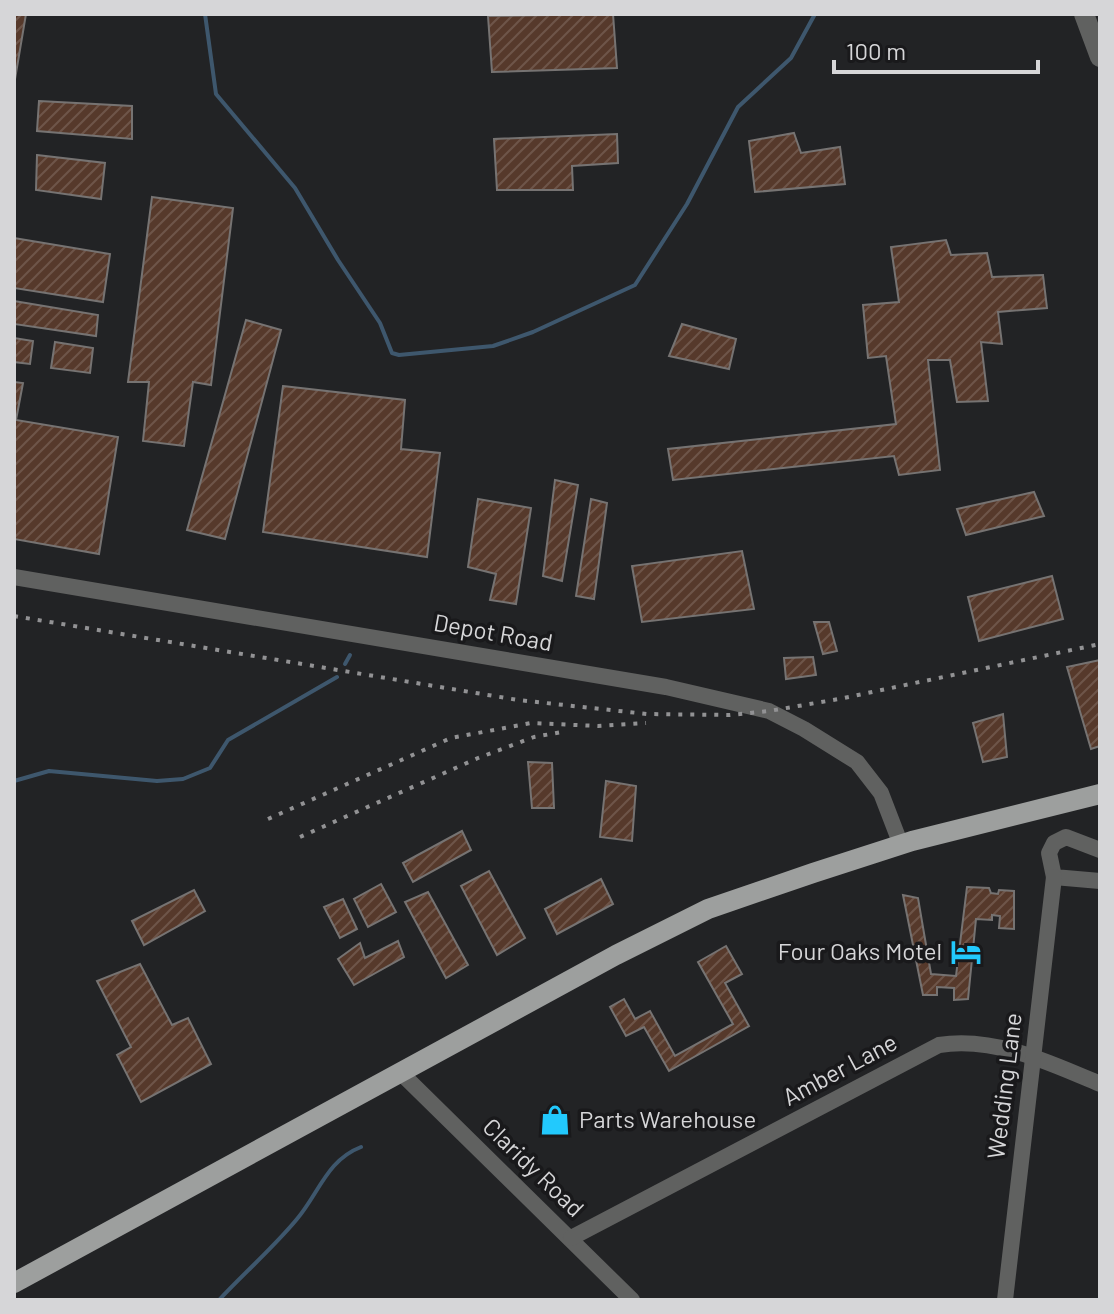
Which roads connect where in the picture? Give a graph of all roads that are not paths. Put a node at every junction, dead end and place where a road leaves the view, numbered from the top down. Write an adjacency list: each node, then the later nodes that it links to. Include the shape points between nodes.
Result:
1 (1084, 14): 2 (street)
2 (1100, 57)
3 (14, 577): 5 (street, Depot Road, via 666,687 769,711 857,762 881,793)
4 (1100, 794): 5 (main road)
5 (901, 845): 10 (main road, via 708,909)
6 (1100, 850): 7 (street, Wedding Lane, via 1066,837 1054,843 1049,853)
7 (1054, 877): 8 (street); 9 (street, Wedding Lane)
8 (1100, 881)
9 (1032, 1056): 11 (street, Amber Lane); 12 (street, Amber Lane, via 960,1042 939,1045); 15 (street, Wedding Lane)
10 (400, 1072): 12 (street, Claridy Road); 13 (main road)
11 (1100, 1084)
12 (571, 1238): 14 (street, Claridy Road)
13 (14, 1283)
14 (632, 1300)
15 (1005, 1300)

